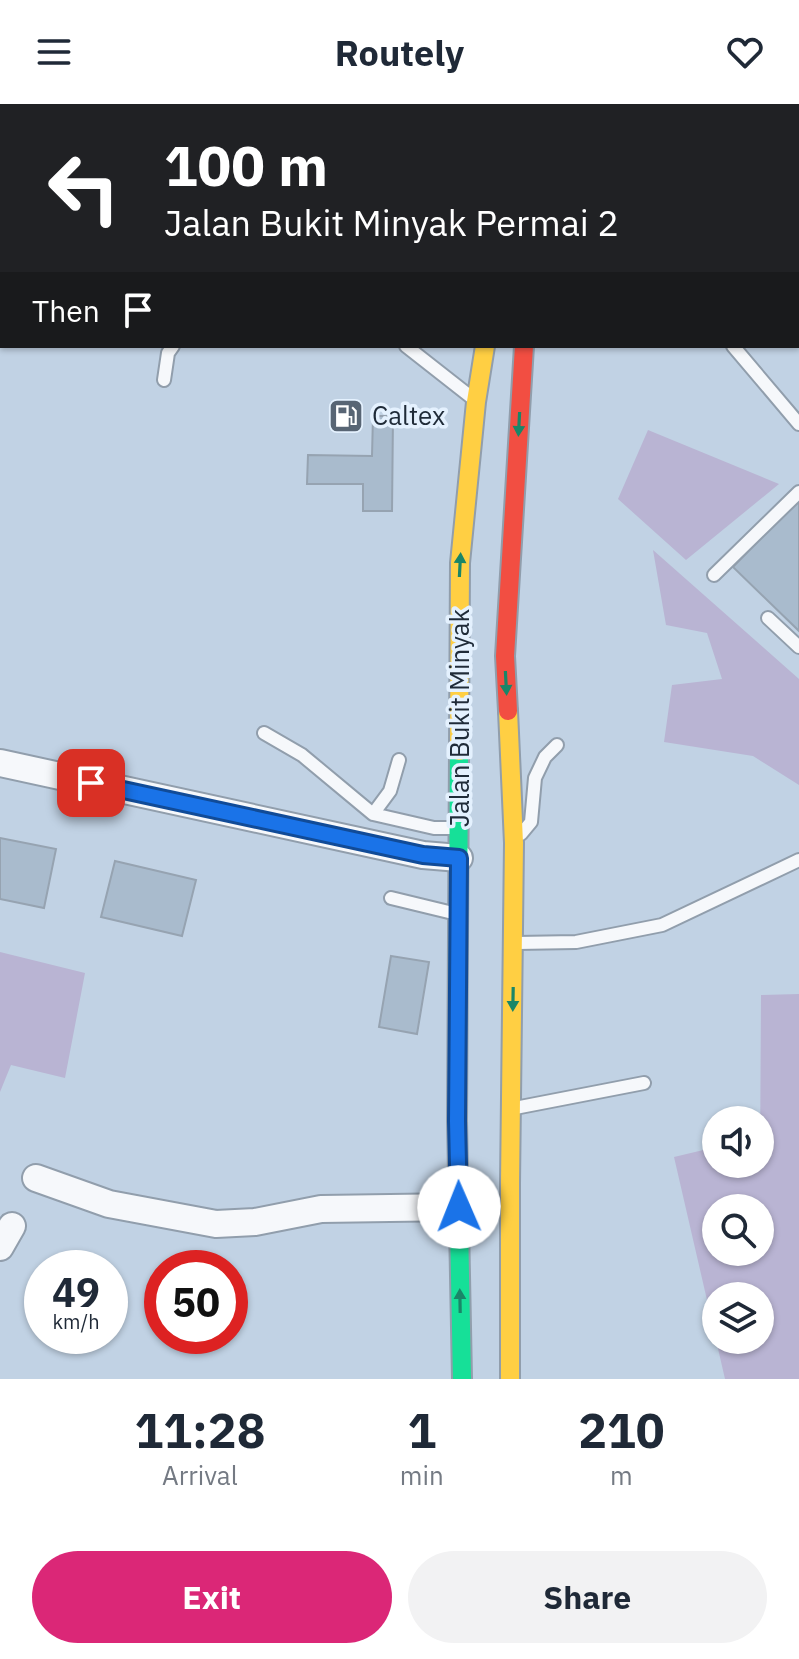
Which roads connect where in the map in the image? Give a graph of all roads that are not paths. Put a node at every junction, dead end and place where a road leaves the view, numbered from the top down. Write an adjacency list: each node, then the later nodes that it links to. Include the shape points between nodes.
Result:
1 (172, 348): 6 (lane)
2 (408, 348): 7 (lane)
3 (485, 348): 7 (main road, Jalan Bukit Minyak)
4 (524, 348): 19 (main road, Jalan Bukit Minyak, one-way to 19, via 505,656)
5 (735, 348): 8 (lane)
6 (164, 380)
7 (476, 402): 18 (main road, Jalan Bukit Minyak, one-way to 7, via 460,563)
8 (799, 424)
9 (799, 492): 10 (lane)
10 (714, 575)
11 (768, 618): 12 (lane)
12 (799, 647)
13 (264, 733): 17 (lane, via 302,755)
14 (557, 745): 19 (lane, via 535,778 531,822)
15 (399, 760): 17 (lane, via 390,791)
16 (0, 763): 20 (street, via 423,855)
17 (373, 814): 18 (lane, via 434,828)
18 (459, 828): 20 (main road, Jalan Bukit Minyak)
19 (514, 843): 24 (main road, Jalan Bukit Minyak)
20 (459, 858): 23 (main road, Jalan Bukit Minyak)
21 (799, 860): 24 (lane, via 662,925 576,942)
22 (391, 898): 23 (lane)
23 (459, 915): 28 (main road, Jalan Bukit Minyak)
24 (513, 944): 26 (main road, Jalan Bukit Minyak, one-way to 26)
25 (644, 1083): 26 (lane)
26 (511, 1108): 29 (main road, Jalan Bukit Minyak)
27 (36, 1178): 28 (street, via 109,1204 216,1224 321,1209)
28 (459, 1207): 30 (main road, Jalan Bukit Minyak, one-way to 28)
29 (510, 1370): 30 (main road)
30 (473, 1375)

